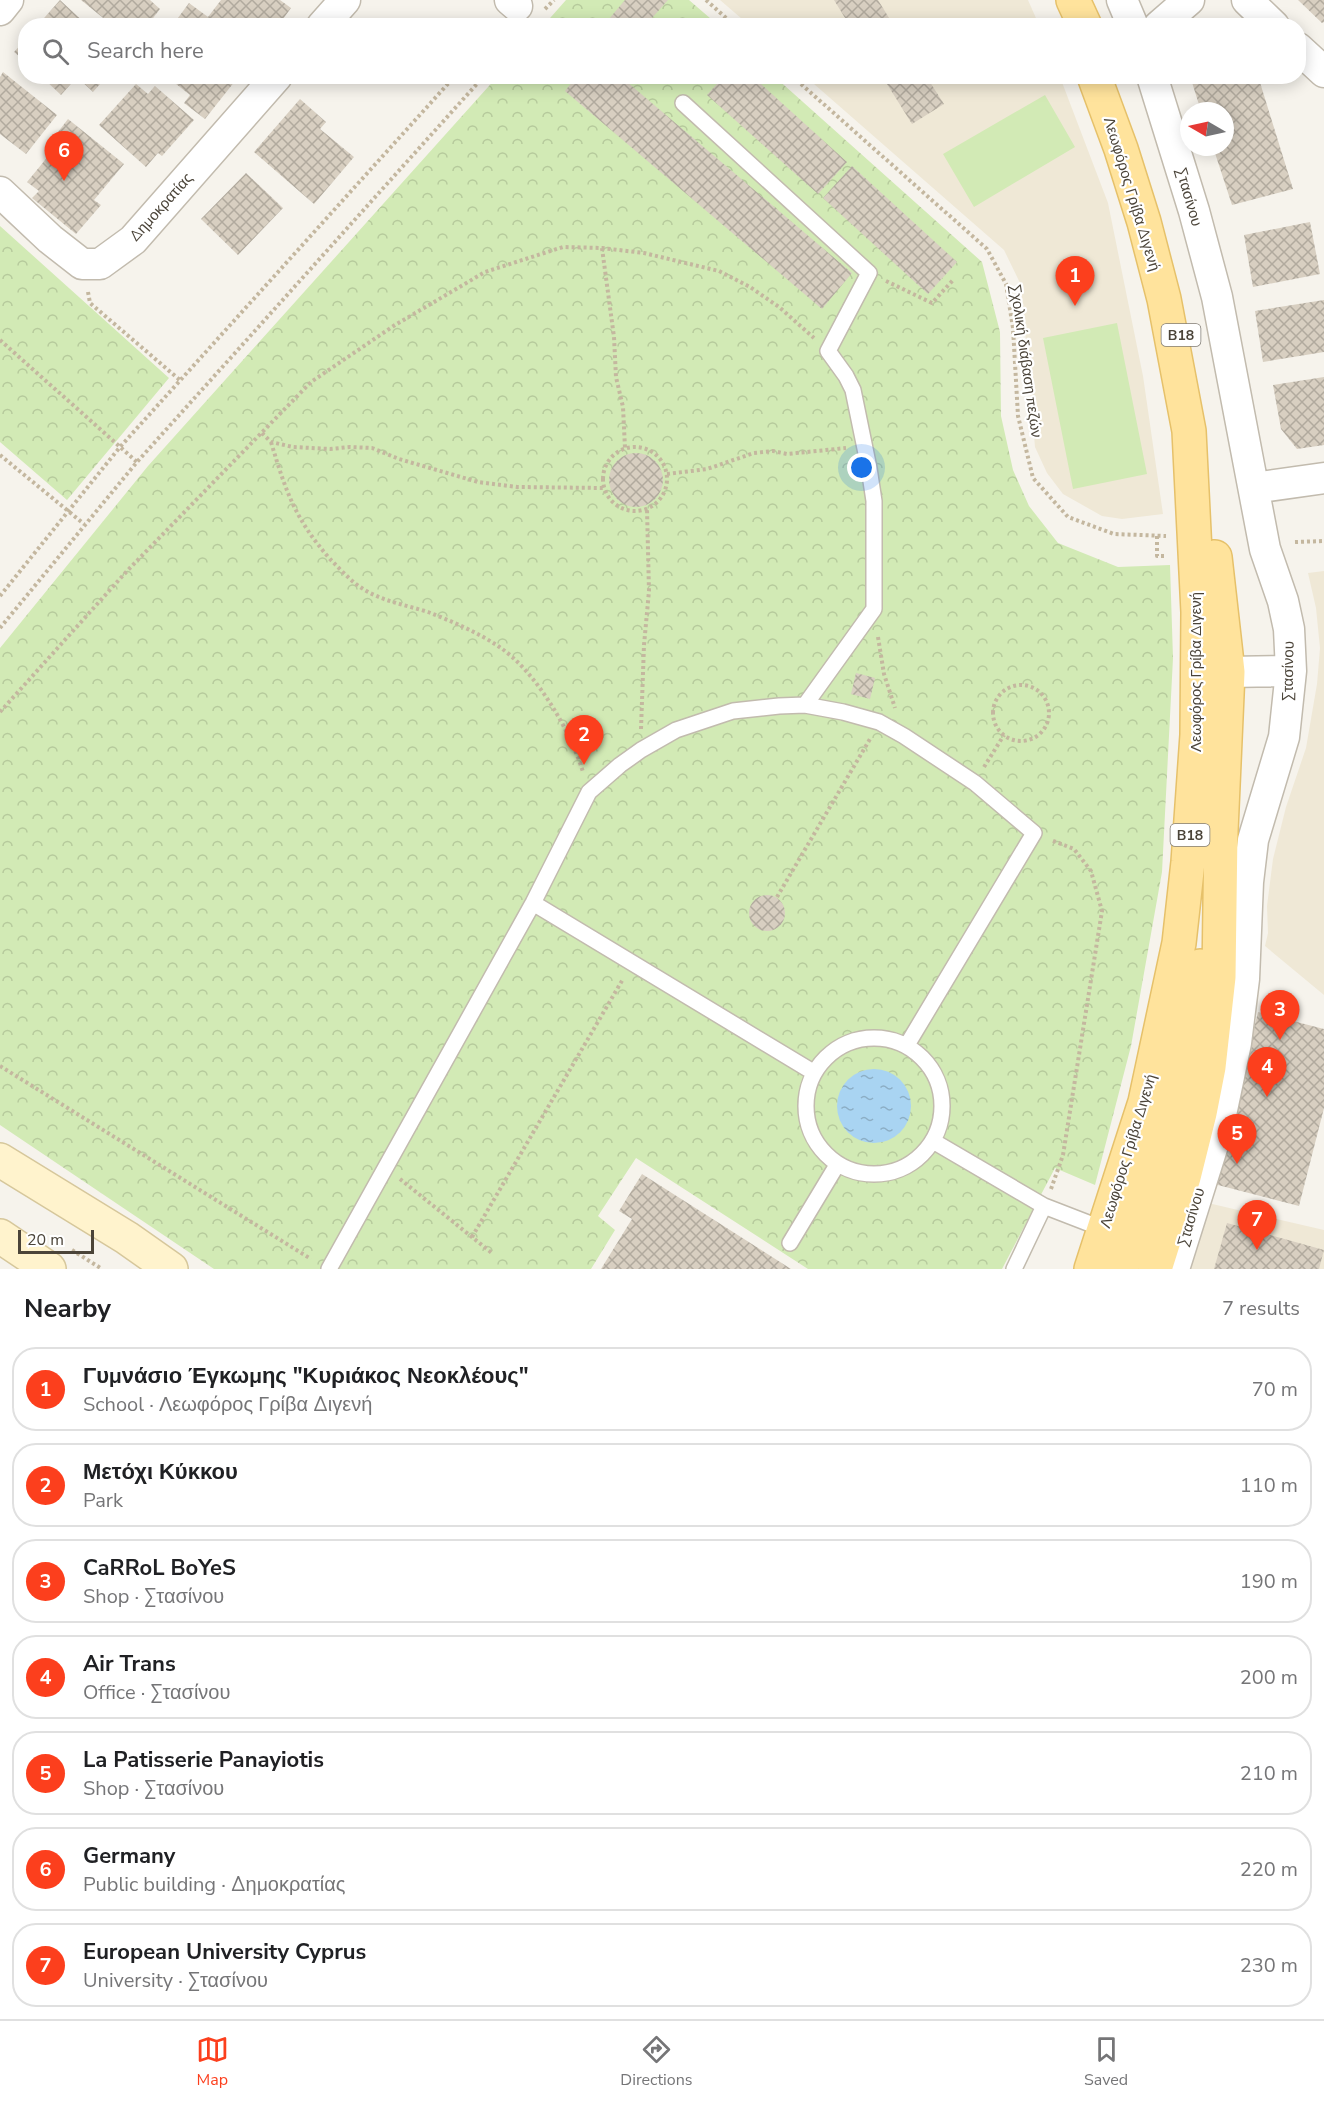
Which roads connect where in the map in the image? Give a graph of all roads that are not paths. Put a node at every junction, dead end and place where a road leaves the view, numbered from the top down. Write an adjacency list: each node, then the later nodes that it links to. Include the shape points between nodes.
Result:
1 (8, 0): 8 (street)
2 (345, 0): 9 (street)
3 (1062, 0): 10 (main road)
4 (1073, 0): 11 (main road)
5 (1122, 0): 12 (street)
6 (1189, 0): 13 (street)
7 (1246, 0): 14 (street)
8 (0, 10)
9 (329, 18)
10 (1070, 18)
11 (1081, 18)
12 (1130, 18)
13 (1169, 18)
14 (1265, 18)
15 (1306, 55): 16 (street)
16 (1324, 72)
17 (270, 84): 22 (street, Δημοκρατίας, via 133,240 100,264 82,264)
18 (1097, 84): 38 (main road, Λεωφόρος Γρίβα Διγενή / B18, via 1125,159 1164,299 1189,431 1198,612 1197,735 1179,943)
19 (1108, 84): 26 (main road, Λεωφόρος Γρίβα Διγενή / B18, via 1139,161 1171,276 1199,429)
20 (1154, 84): 24 (street, Στασίνου, via 1217,297)
21 (683, 103): 27 (lane, via 869,273 828,351 853,390 865,446 874,501 874,609)
22 (0, 192)
23 (1324, 478): 24 (street)
24 (1254, 489): 25 (street, Στασίνου, via 1265,549 1289,629)
25 (1291, 670): 26 (street); 45 (street, Στασίνου, via 1284,737 1253,840 1236,1043 1218,1129)
26 (1227, 672): 28 (main road, Λεωφόρος Γρίβα Διγενή / B18)
27 (805, 705): 29 (lane, via 734,711 676,730 620,765 589,792); 30 (lane, via 879,723 904,736 975,783 1034,833)
28 (1221, 831): 38 (main road, Λεωφόρος Γρίβα Διγενή / B18, via 1173,1107); 44 (main road, Λεωφόρος Γρίβα Διγενή / B18, via 1219,977 1209,1067 1184,1176)
29 (533, 903): 31 (lane); 39 (lane, via 385,1168)
30 (907, 1046): 31 (lane, via 882,1037 855,1039 830,1052); 32 (lane, via 929,1064 940,1088 942,1115)
31 (813, 1072): 34 (lane, via 805,1098 807,1124 818,1147)
32 (933, 1141): 34 (lane, via 915,1162 890,1173 863,1175); 35 (lane)
33 (0, 1160): 41 (main road)
34 (837, 1165): 37 (lane)
35 (1044, 1206): 38 (lane); 42 (lane)
36 (0, 1236): 40 (main road)
37 (790, 1243)
38 (1119, 1246): 43 (main road, Λεωφόρος Γρίβα Διγενή / B18)
39 (323, 1266)
40 (49, 1269)
41 (171, 1269)
42 (1014, 1269)
43 (1091, 1269)
44 (1155, 1269)
45 (1174, 1269)

